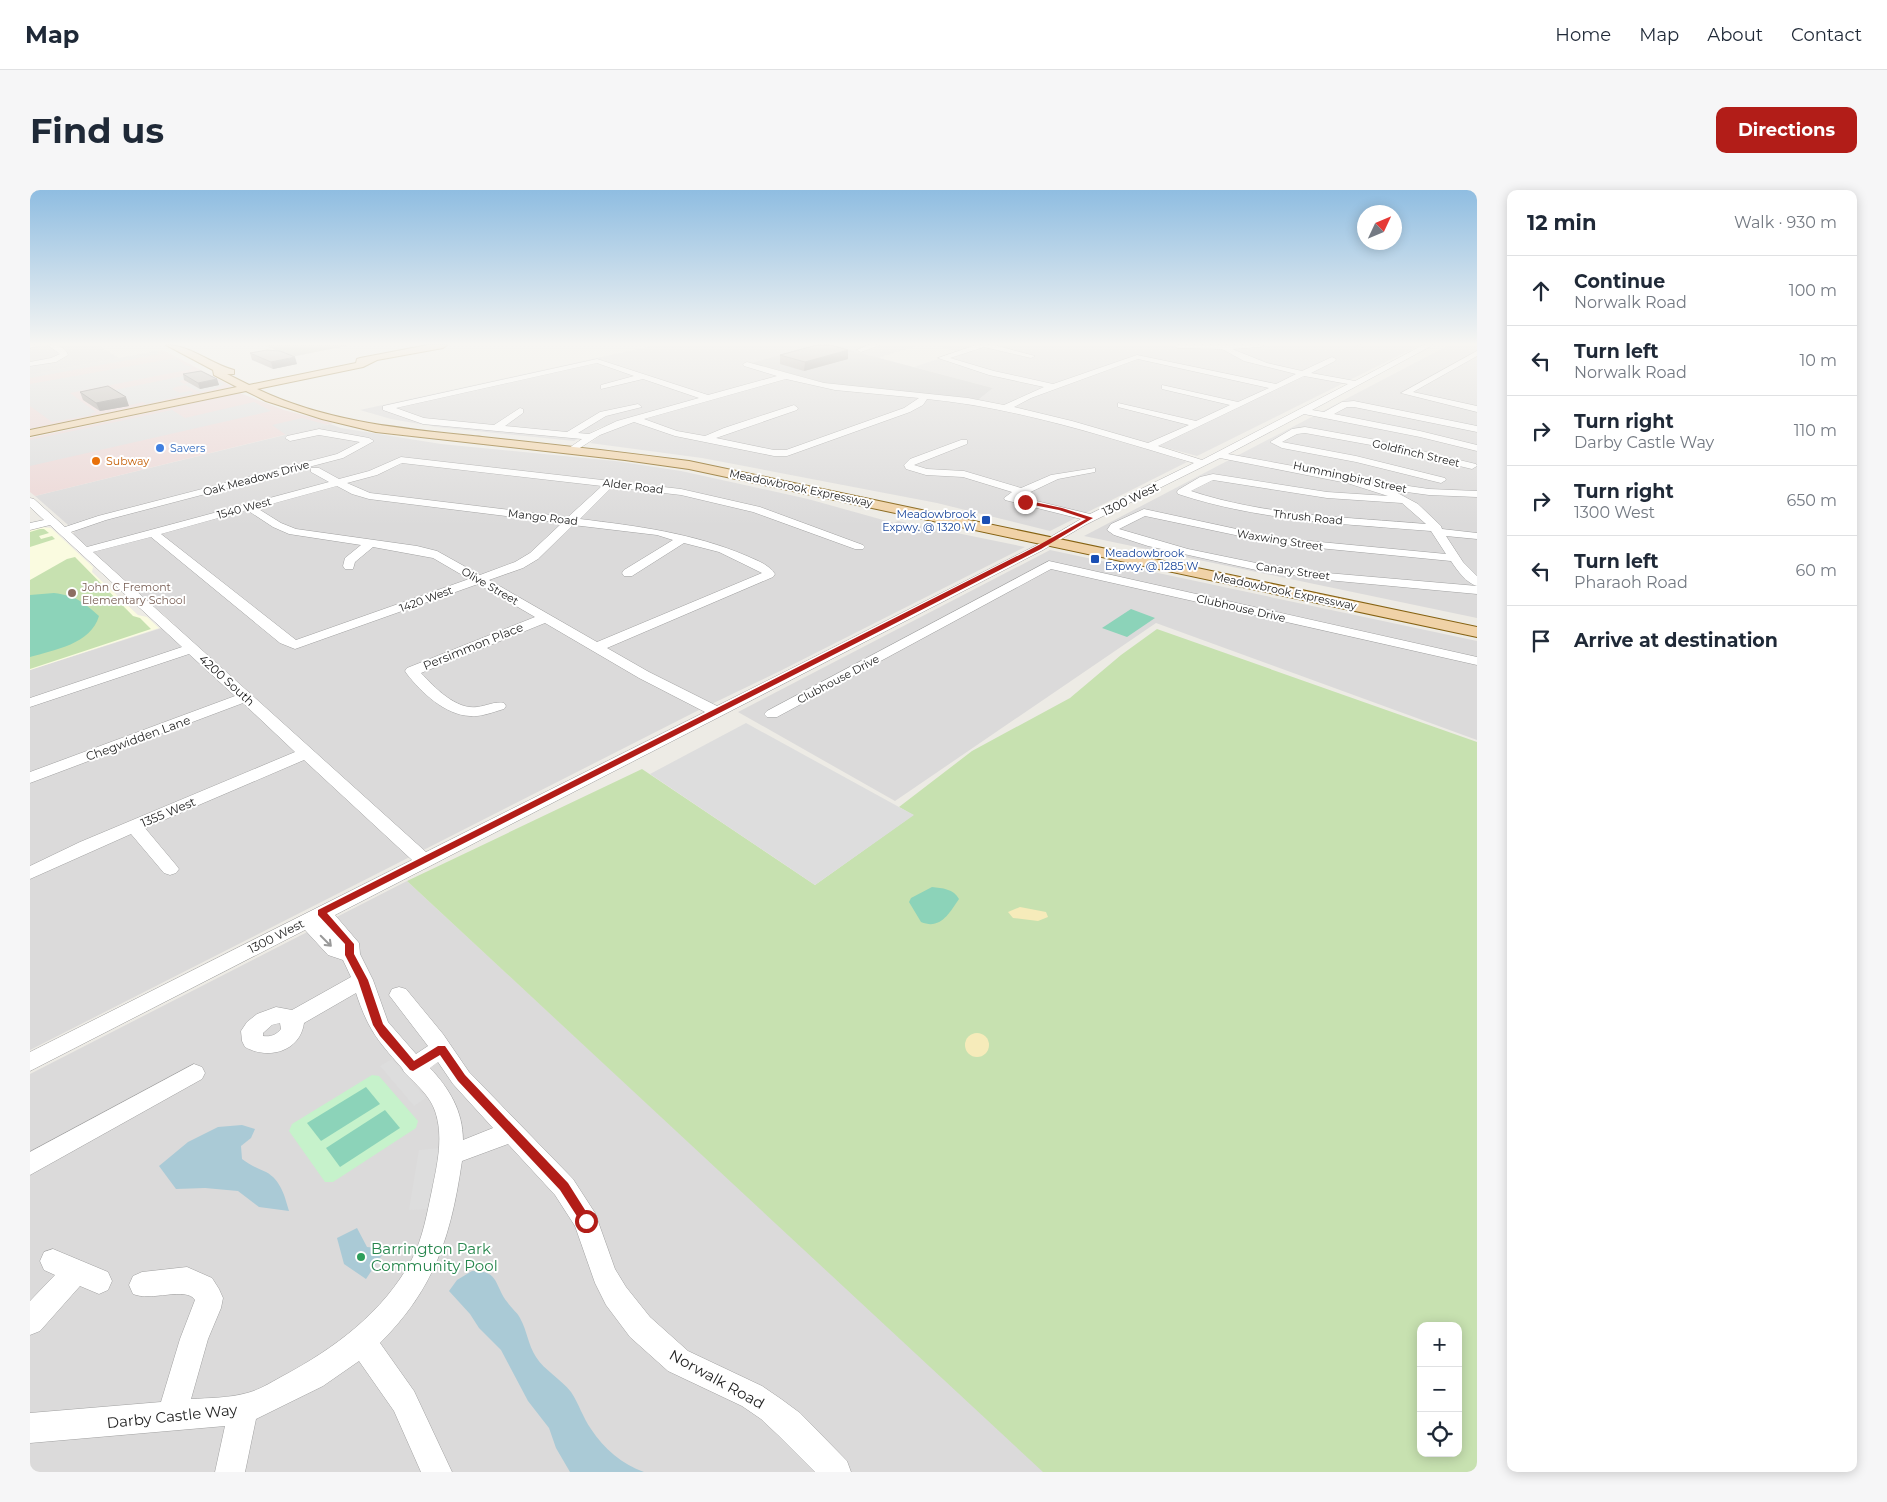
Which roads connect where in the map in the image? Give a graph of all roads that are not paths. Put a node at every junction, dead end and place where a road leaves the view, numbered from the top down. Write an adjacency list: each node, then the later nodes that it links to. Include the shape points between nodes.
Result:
1 (162, 405): 28 (main road)
2 (288, 405): 22 (main road, Meadowbrook Expressway)
3 (305, 405): 24 (main road, Meadowbrook Expressway)
4 (400, 405): 26 (street, via 386,408 423,421)
5 (648, 405): 30 (street, via 603,414)
6 (684, 405): 23 (street)
7 (917, 405): 33 (street, via 787,453)
8 (985, 405): 17 (street)
9 (1011, 405): 17 (street)
10 (1121, 405): 25 (street)
11 (1239, 405): 25 (street)
12 (1315, 405): 20 (street, 1300 West)
13 (1345, 405): 21 (street)
14 (1351, 405): 27 (street)
15 (1458, 405): 18 (street)
16 (794, 408): 33 (street, via 734,427)
17 (1006, 408): 35 (street)
18 (1477, 409)
19 (520, 411): 26 (street)
20 (1304, 411): 21 (street); 38 (street, 1300 West)
21 (1324, 416): 36 (street)
22 (331, 419): 24 (main road); 29 (main road, Meadowbrook Expressway, via 385,431)
23 (635, 419): 31 (street); 33 (street, via 667,431)
24 (372, 422): 29 (main road, Meadowbrook Expressway, via 407,428)
25 (1197, 424): 35 (street)
26 (496, 428): 30 (street)
27 (1474, 428)
28 (30, 433)
29 (414, 433): 37 (main road, Meadowbrook Expressway)
30 (569, 435): 31 (street)
31 (589, 437): 37 (street)
32 (290, 438): 60 (street, Oak Meadows Drive, via 320,432 369,441 340,456)
33 (707, 440)
34 (964, 442): 48 (street, via 909,465 926,472 964,474)
35 (1150, 446): 40 (street)
36 (1477, 448)
37 (572, 450): 64 (main road, Meadowbrook Expressway, via 723,471)
38 (1221, 453): 40 (street, 1300 West); 47 (street, Hummingbird Street)
39 (401, 460): 45 (street, 1540 West, via 382,470); 46 (street, Alder Road)
40 (1203, 463): 54 (street, 1300 West)
41 (1474, 465): 44 (street, via 1448,471); 44 (street, Goldfinch Street, via 1305,430 1295,431 1276,441)
42 (315, 470): 45 (street, Mango Road)
43 (1091, 470): 48 (street, via 1055,477)
44 (1441, 480): 49 (street)
45 (338, 482): 53 (street, 1540 West); 55 (street, Mango Road, via 369,496)
46 (611, 483): 55 (street, 1420 West); 66 (street, Alder Road, via 681,492 756,509)
47 (1384, 487): 49 (street, Hummingbird Street); 51 (street)
48 (1022, 492): 54 (street, via 1008,498)
49 (1441, 493): 50 (street, Hummingbird Street)
50 (1474, 496)
51 (1406, 500): 59 (street); 59 (street, Thrush Road, via 1327,495 1210,477 1182,492 1213,502 1289,516)
52 (30, 501): 56 (street, 4200 South)
53 (249, 507): 61 (street, 1540 West); 65 (street, Olive Street, via 293,532)
54 (1090, 518): 64 (street, 1300 West)
55 (571, 520): 63 (street, Mango Road); 72 (street, 1420 West, via 527,560)
56 (51, 521): 57 (street); 60 (street, 4200 South)
57 (30, 527)
58 (1113, 530): 68 (street, Waxwing Street, via 1144,512 1278,541); 75 (street, Canary Street, via 1172,548 1260,567 1352,580)
59 (1438, 530): 62 (street, Thrush Road); 68 (street)
60 (63, 531): 67 (street, 4200 South)
61 (153, 533): 67 (street, 1540 West); 72 (street, 1420 West, via 295,646)
62 (1477, 536)
63 (684, 538): 70 (street); 79 (street, Mango Road, via 732,554 764,568 769,574)
64 (1049, 541): 71 (street, 1300 West); 77 (main road, Meadowbrook Expressway)
65 (370, 544): 69 (street, via 352,557); 72 (street, Olive Street, via 437,555)
66 (859, 547)
67 (85, 552): 78 (street, 4200 South)
68 (1454, 558): 73 (street)
69 (349, 566)
70 (628, 573)
71 (982, 577): 74 (street); 84 (street, 1300 West)
72 (480, 580): 76 (street, Olive Street)
73 (1477, 582)
74 (1010, 587): 80 (street, Clubhouse Drive, via 1049,566 1058,566); 85 (street, Clubhouse Drive)
75 (1477, 590)
76 (545, 618): 79 (street, Olive Street); 83 (street, Persimmon Place, via 412,672 423,684 466,712)
77 (1477, 632)
78 (192, 648): 81 (street, 4200 South); 82 (street)
79 (597, 648): 84 (street, Olive Street)
80 (1477, 661)
81 (246, 698): 86 (street, 4200 South); 87 (street, Chegwidden Lane)
82 (30, 703)
83 (499, 706)
84 (716, 711): 89 (street, 1300 West)
85 (772, 714)
86 (307, 753): 88 (street, 1355 West); 89 (street, 4200 South)
87 (30, 778)
88 (134, 826): 90 (street); 91 (street, 1355 West)
89 (423, 860): 92 (street, 1300 West)
90 (170, 869)
91 (30, 873)
92 (314, 916): 93 (street, Darby Castle Way, via 335,950 350,955 356,962); 97 (street, 1300 West)
93 (363, 980): 95 (street); 98 (street, Darby Castle Way, via 378,1025)
94 (399, 995): 96 (street, Norwalk Road)
95 (291, 1020)
96 (441, 1049): 98 (street); 100 (street, Norwalk Road, via 461,1078)
97 (30, 1062)
98 (413, 1067): 101 (street, Darby Castle Way, via 447,1111)
99 (194, 1072): 102 (street)
100 (510, 1130): 101 (street); 112 (street, Norwalk Road, via 576,1203 586,1221 604,1274 640,1327 678,1361 772,1408)
101 (450, 1155): 106 (street, Darby Castle Way, via 432,1248 405,1295)
102 (30, 1164)
103 (76, 1271): 105 (street)
104 (142, 1285): 108 (street, via 187,1280 202,1287 209,1298)
105 (30, 1321)
106 (361, 1344): 107 (street, Darby Castle Way, via 324,1370); 111 (street, via 377,1361 404,1401)
107 (243, 1408): 108 (street, Darby Castle Way); 110 (street)
108 (171, 1416): 109 (street, Darby Castle Way)
109 (30, 1428)
110 (230, 1472)
111 (438, 1472)
112 (836, 1472)

